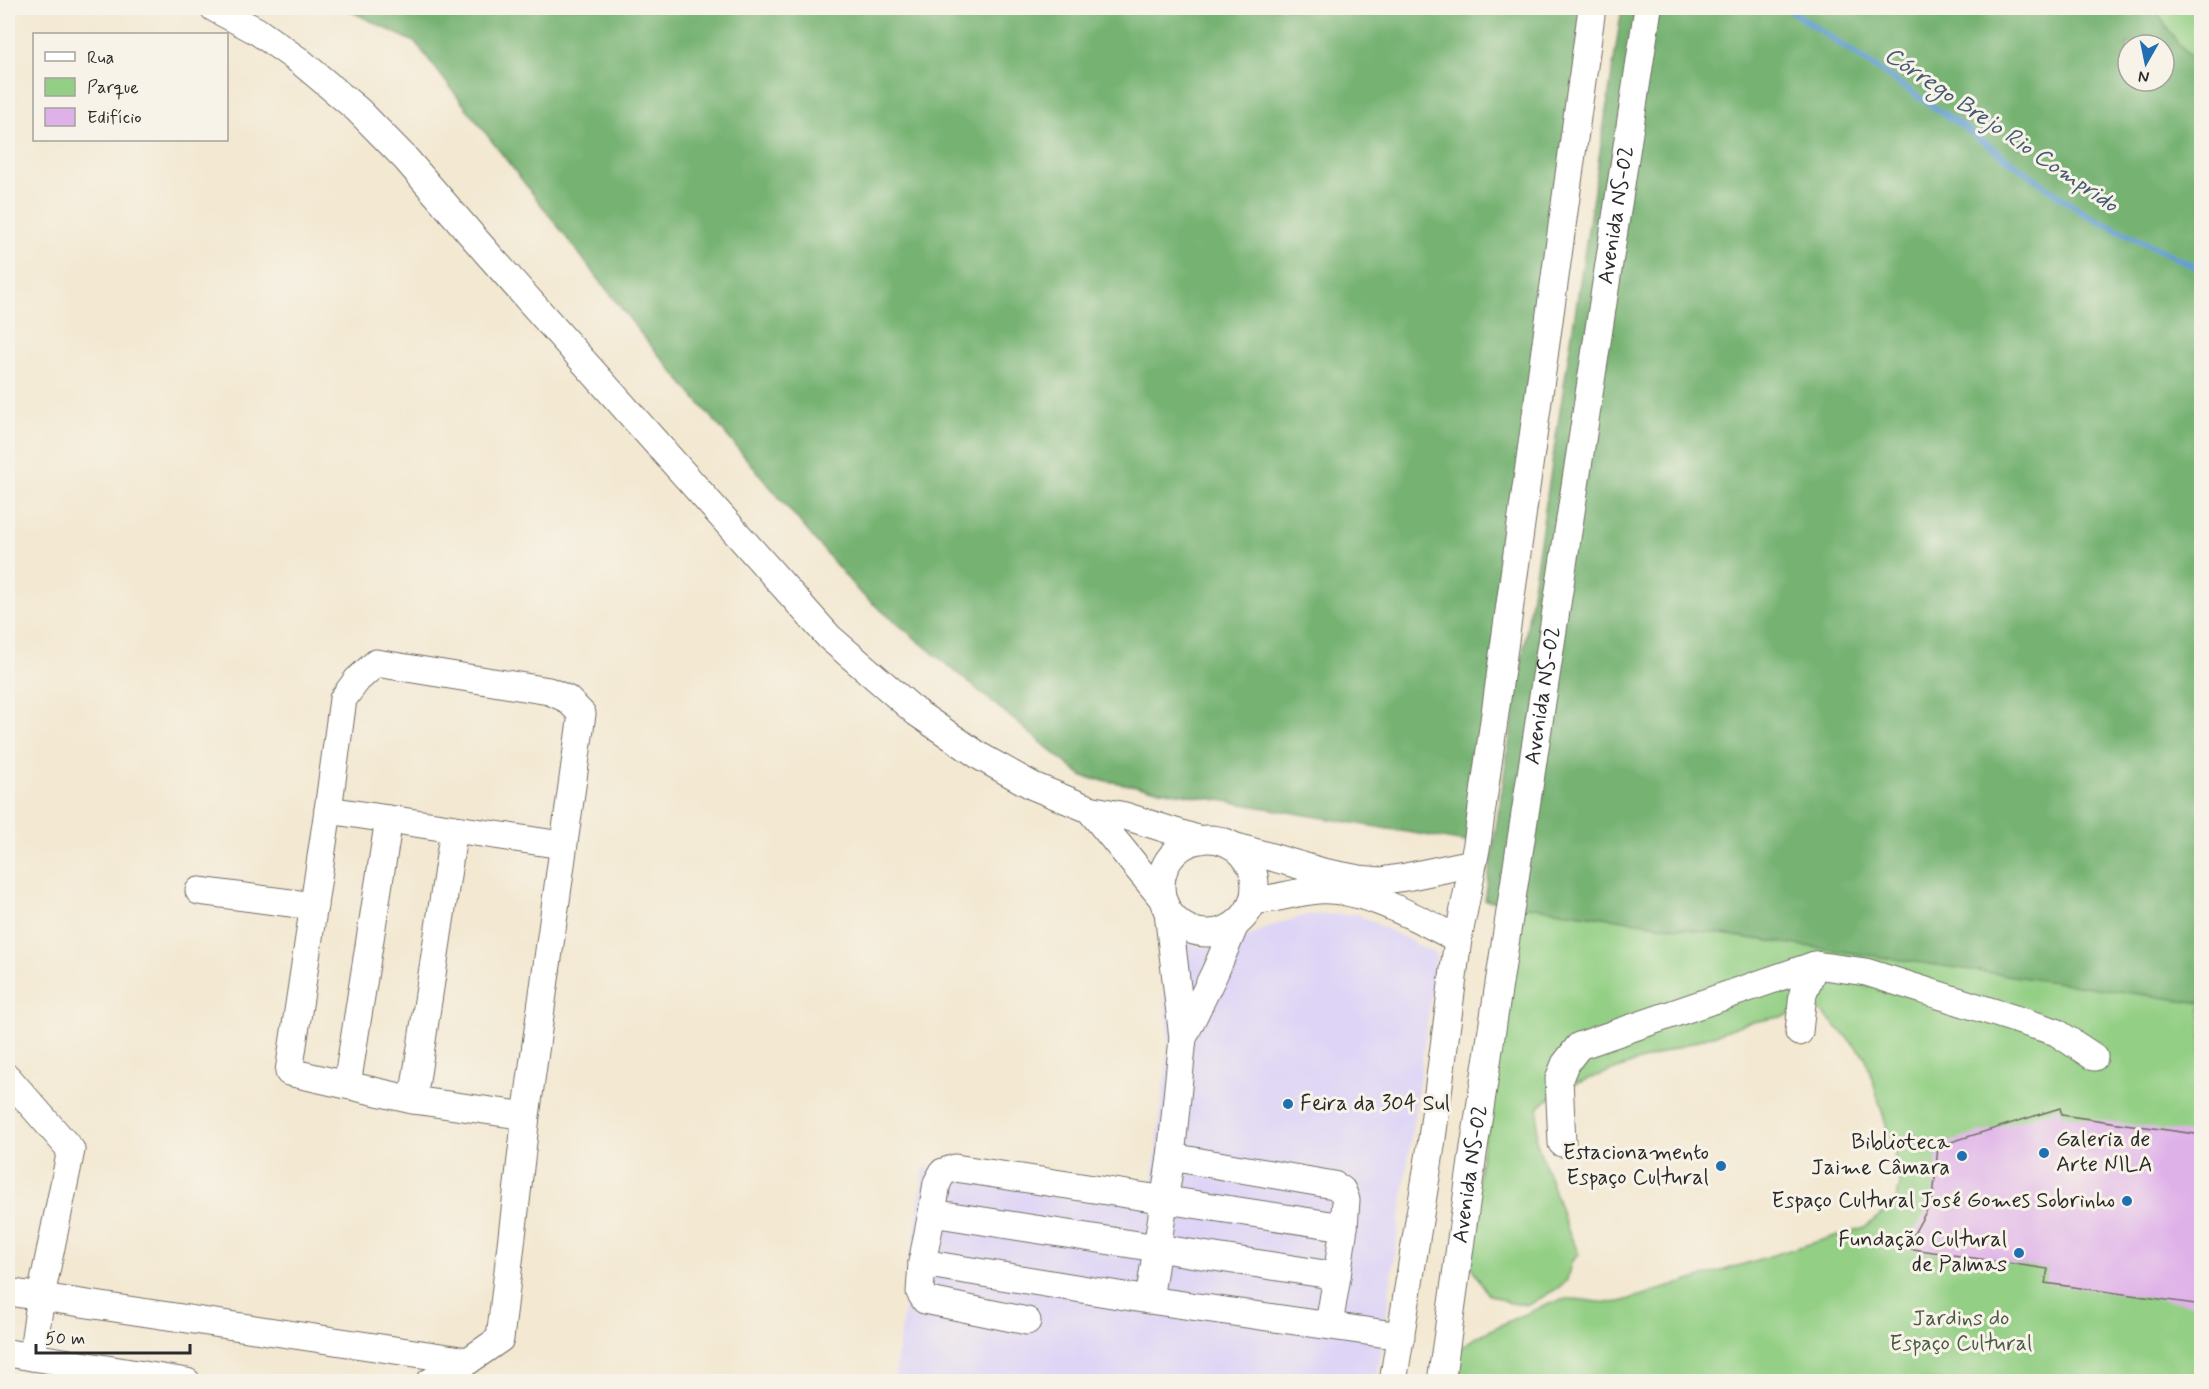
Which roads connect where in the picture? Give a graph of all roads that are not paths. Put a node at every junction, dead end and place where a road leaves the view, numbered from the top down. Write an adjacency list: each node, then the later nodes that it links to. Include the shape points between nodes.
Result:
1 (214, 8): 4 (street, via 257,31 301,62 358,110 405,158 829,637 917,713 981,758)
2 (1648, 13): 45 (street, Avenida NS-02)
3 (1591, 15): 11 (street, Avenida NS-02)
4 (1089, 809): 8 (street); 14 (street)
5 (328, 810): 6 (street); 9 (street, via 343,699 376,663 549,691 567,699 582,714); 15 (street)
6 (389, 819): 7 (street); 23 (street)
7 (454, 829): 9 (street); 24 (street)
8 (1201, 840): 10 (street); 14 (street, via 1182,847 1168,860 1161,878)
9 (562, 845): 25 (street)
10 (1233, 846): 11 (street, via 1323,872 1380,881); 13 (street, via 1252,870)
11 (1473, 863): 17 (street, Avenida NS-02)
12 (199, 891): 15 (street)
13 (1253, 901): 16 (street); 17 (street, via 1317,890 1352,894 1381,903)
14 (1165, 905): 16 (street, via 1178,923 1191,930 1221,932); 20 (street)
15 (314, 906): 23 (street, via 289,1072)
16 (1235, 925): 20 (street)
17 (1458, 939): 39 (street, Avenida NS-02)
18 (1815, 965): 19 (street, via 1803,993); 21 (street, via 1866,972 2056,1032); 26 (street, via 1579,1046 1559,1079)
19 (1799, 1032)
20 (1183, 1038): 27 (street)
21 (2094, 1057)
22 (8, 1078): 35 (street, via 70,1150)
23 (346, 1085): 24 (street)
24 (413, 1100): 25 (street)
25 (526, 1116): 41 (street, via 500,1339)
26 (1562, 1143)
27 (1171, 1157): 28 (street); 30 (street, via 1334,1185 1342,1190 1346,1200)
28 (1164, 1201): 29 (street, via 955,1168 943,1172 937,1183); 30 (street); 31 (street)
29 (932, 1213): 31 (street); 32 (street)
30 (1344, 1227): 33 (street)
31 (1157, 1247): 33 (street); 36 (street)
32 (922, 1263): 36 (street); 37 (street, via 920,1292 925,1300)
33 (1337, 1276): 38 (street)
34 (8, 1292): 35 (street)
35 (41, 1296): 40 (street); 41 (street)
36 (1149, 1300): 38 (street)
37 (1027, 1320)
38 (1329, 1325): 39 (street)
39 (1401, 1336): 44 (street, Avenida NS-02)
40 (20, 1355): 42 (street)
41 (467, 1371): 43 (street)
42 (187, 1382)
43 (430, 1382)
44 (1393, 1382)
45 (1441, 1382)

